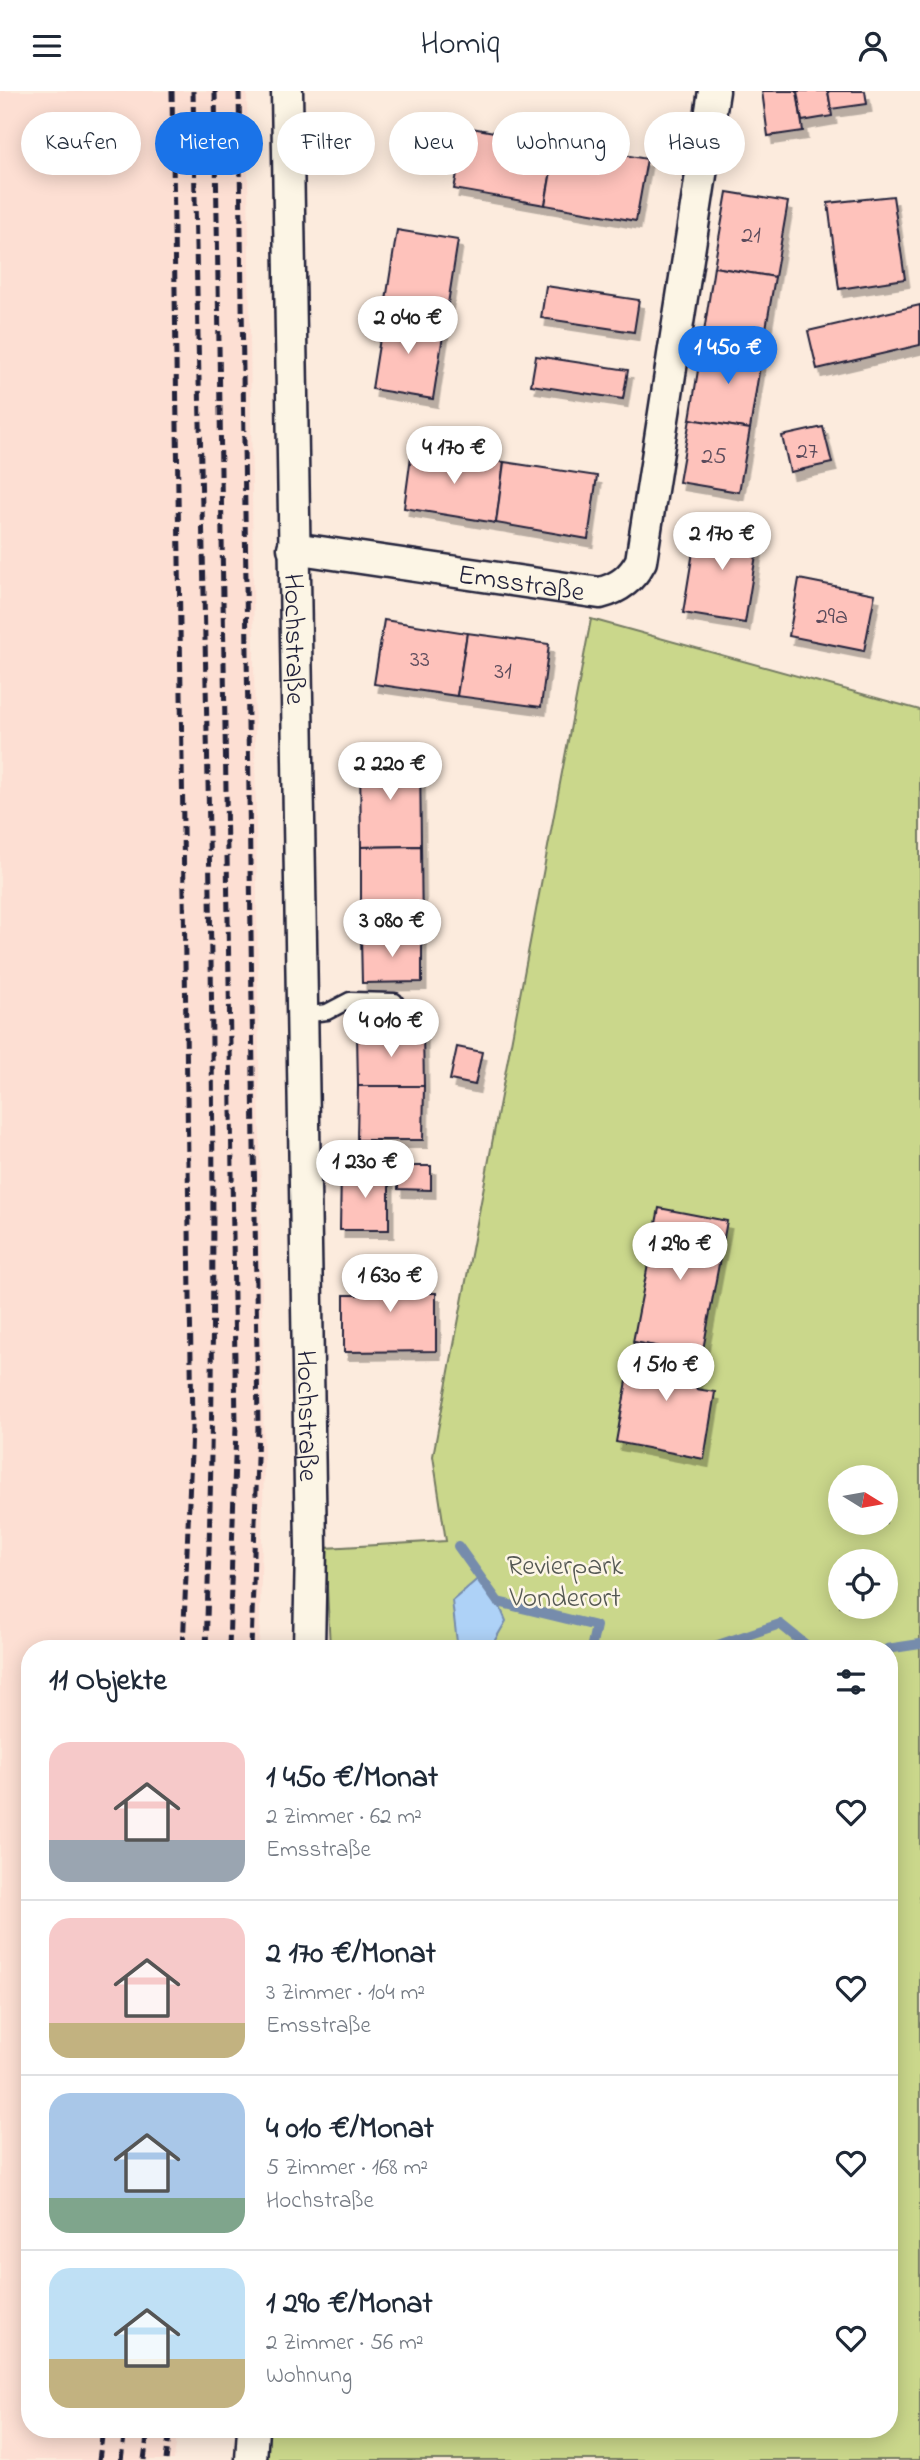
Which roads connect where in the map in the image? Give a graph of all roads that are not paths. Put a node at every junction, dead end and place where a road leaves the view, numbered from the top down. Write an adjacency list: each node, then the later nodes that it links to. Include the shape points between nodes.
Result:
1 (287, 91): 3 (street, Hochstraße)
2 (714, 91): 3 (street, Emsstraße, via 641,561 635,573 614,590 600,593)
3 (293, 548): 5 (street, Hochstraße)
4 (395, 1001): 5 (lane, via 350,1000 327,1012)
5 (302, 1015): 6 (street, Hochstraße)
6 (309, 1640)
7 (252, 2438): 8 (street)
8 (251, 2460)

